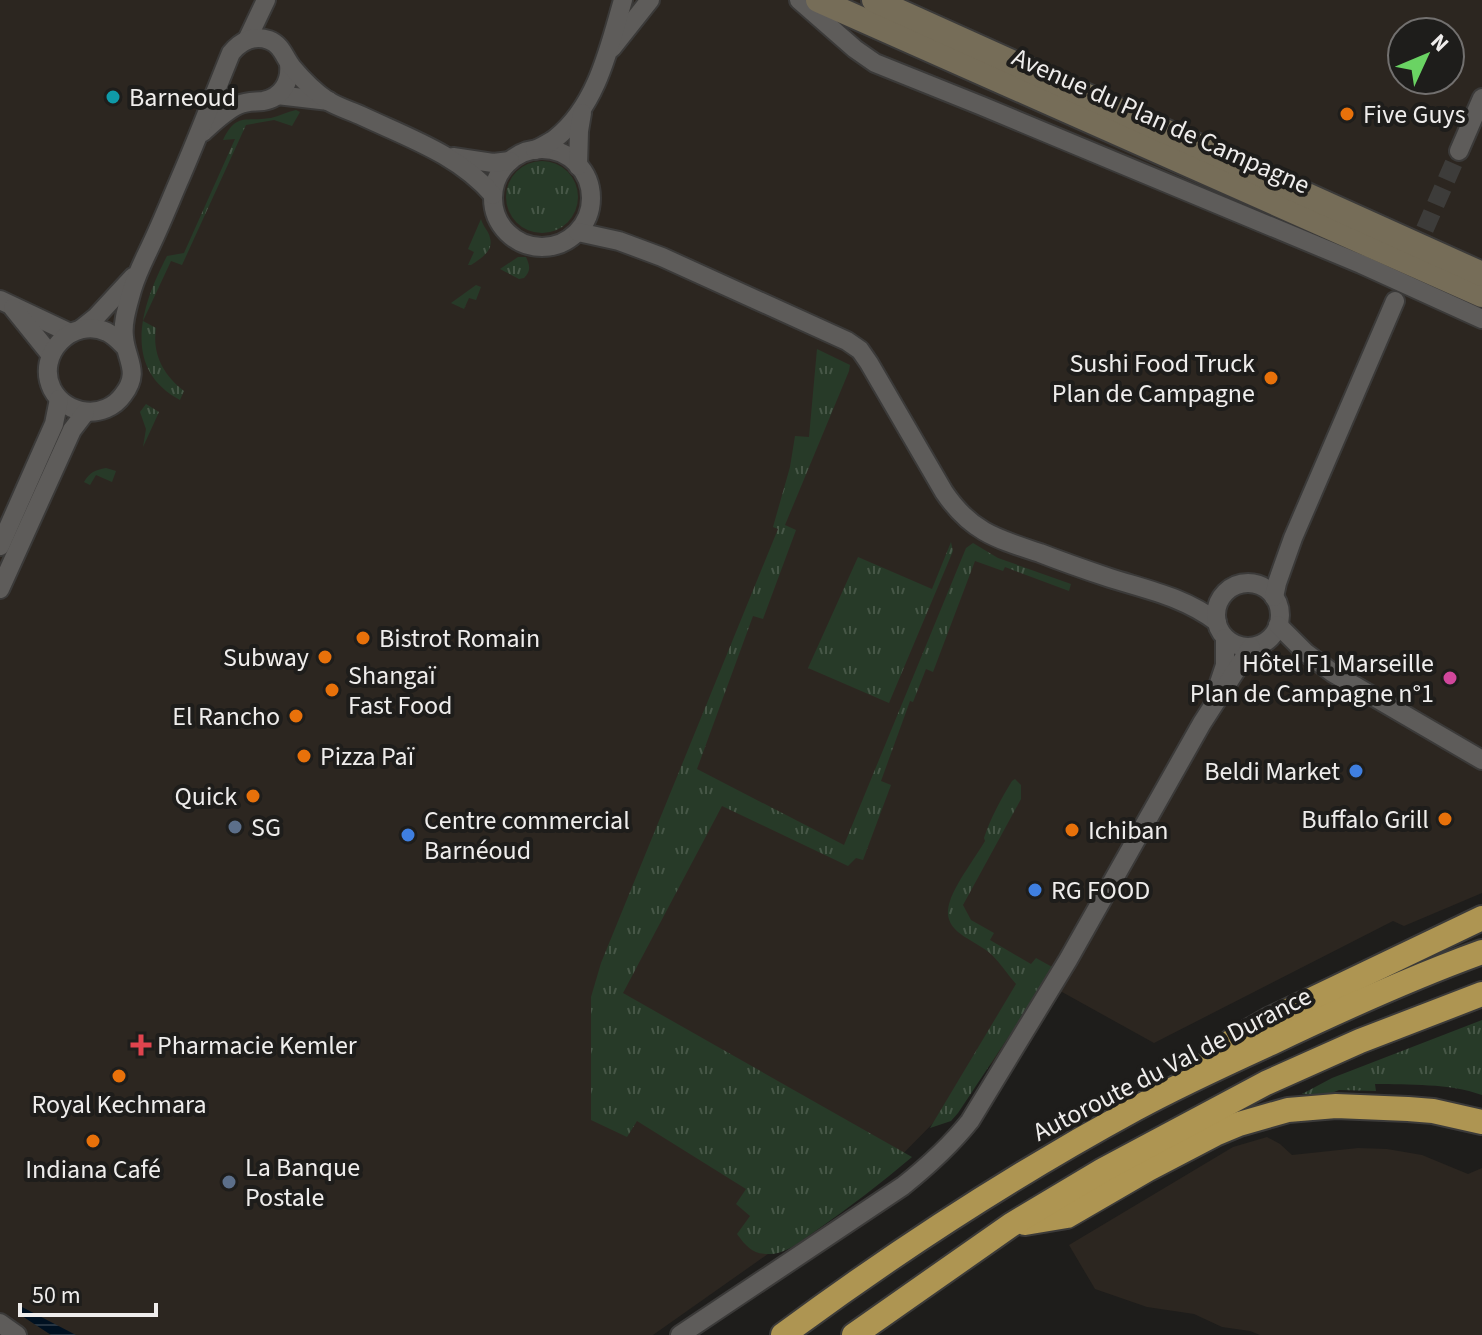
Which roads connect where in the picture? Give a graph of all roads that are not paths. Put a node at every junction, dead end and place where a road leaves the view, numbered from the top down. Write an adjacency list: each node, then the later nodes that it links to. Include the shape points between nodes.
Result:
1 (266, 0): 7 (street)
2 (623, 0): 8 (street)
3 (650, 0): 8 (street)
4 (799, 0): 31 (street, via 875,63)
5 (818, 0): 28 (main road, Avenue du Plan de Campagne)
6 (874, 0): 27 (main road, Avenue du Plan de Campagne)
7 (247, 40): 9 (street); 10 (street, via 278,45)
8 (606, 57): 15 (street)
9 (227, 62): 13 (street, via 229,83); 16 (street)
10 (289, 64): 11 (street, via 287,82); 14 (street)
11 (277, 95): 13 (street); 14 (street)
12 (1482, 98): 18 (street)
13 (251, 101): 16 (street, via 237,105)
14 (329, 101): 19 (street)
15 (583, 109): 17 (street, via 554,140); 21 (street)
16 (199, 136): 26 (street)
17 (535, 150): 20 (street); 21 (street, via 566,155)
18 (1459, 151)
19 (447, 156): 20 (street); 22 (street)
20 (510, 161): 22 (street)
21 (578, 166): 23 (street, via 587,179)
22 (493, 195): 24 (street, via 501,225 527,245 555,246)
23 (590, 209): 24 (street); 25 (street)
24 (578, 232): 25 (street)
25 (639, 248): 43 (street, via 860,350 955,509 991,536)
26 (137, 272): 32 (street); 33 (street, via 124,323)
27 (1482, 274)
28 (1482, 295)
29 (1395, 301): 37 (street)
30 (6, 303): 32 (street); 34 (street)
31 (1482, 319)
32 (76, 331): 33 (street, via 107,332); 34 (street)
33 (126, 348): 36 (street, via 132,374 123,396 104,410)
34 (50, 354): 35 (street, via 48,376)
35 (59, 399): 36 (street); 38 (street, via 54,424)
36 (85, 413): 40 (street, via 72,430)
37 (1293, 538): 39 (street, via 1271,569); 42 (street)
38 (0, 546)
39 (1246, 583): 41 (street); 42 (street, via 1263,587)
40 (0, 589)
41 (1222, 596): 43 (street); 44 (street, via 1216,613)
42 (1274, 597): 45 (street, via 1278,606)
43 (1179, 599): 44 (street, via 1202,611)
44 (1221, 630): 45 (street, via 1240,646); 46 (street, via 1225,665)
45 (1265, 637): 46 (street); 47 (street, via 1313,659)
46 (1202, 723): 56 (street, via 1068,960 956,1138 903,1186)
47 (1482, 760)
48 (1482, 918): 51 (highway, via 1232,1041)
49 (1482, 952): 51 (highway, Autoroute du Val de Durance, via 1336,1011)
50 (1482, 994): 53 (highway, via 1266,1083)
51 (1186, 1083): 57 (highway, Autoroute du Val de Durance, via 1044,1160)
52 (1482, 1122): 53 (highway, via 1408,1109 1288,1110 1215,1134 1067,1216)
53 (1011, 1225): 58 (highway)
54 (0, 1323): 55 (street)
55 (17, 1335)
56 (680, 1335)
57 (783, 1335)
58 (854, 1335)

